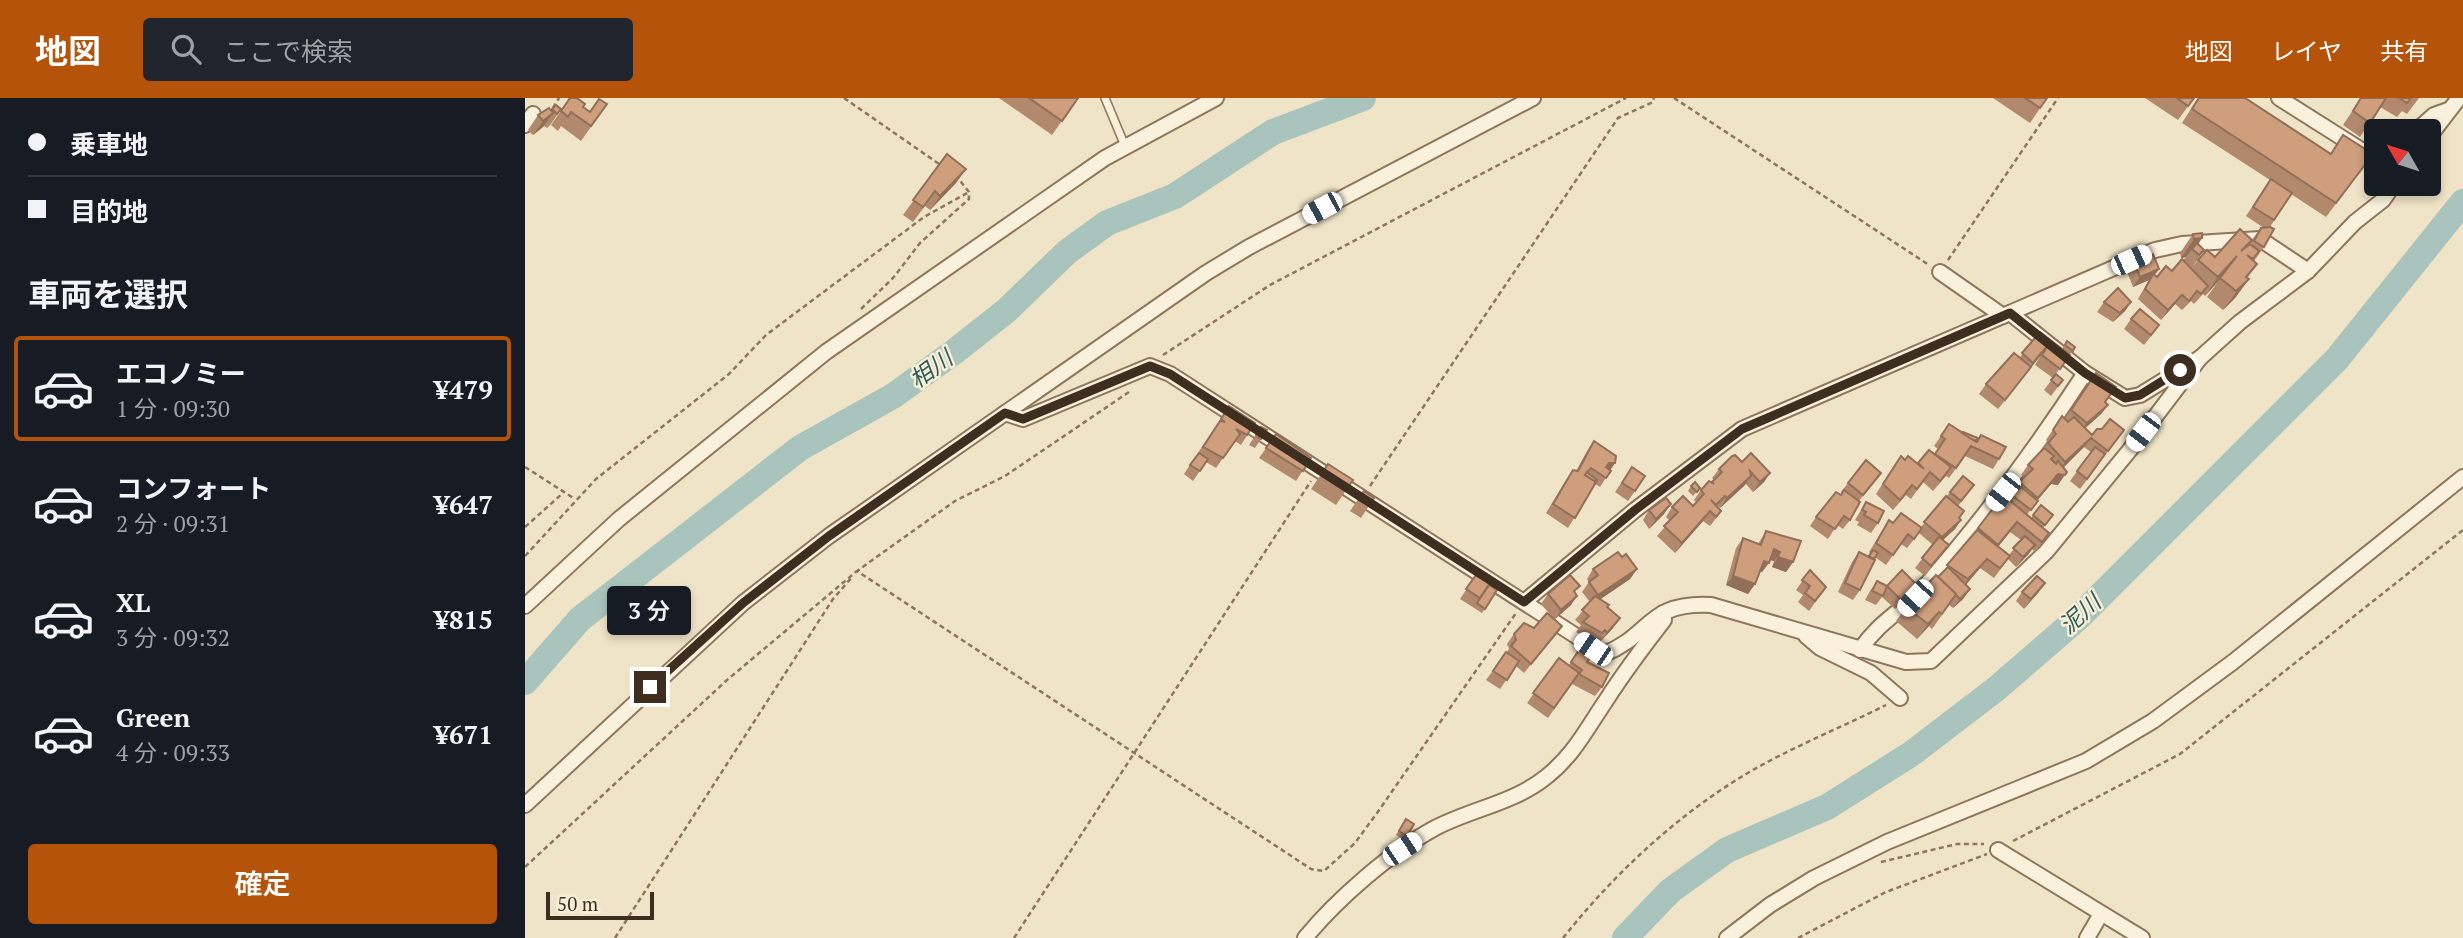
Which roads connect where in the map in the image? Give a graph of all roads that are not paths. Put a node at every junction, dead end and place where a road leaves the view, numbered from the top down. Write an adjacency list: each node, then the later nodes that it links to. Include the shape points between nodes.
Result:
1 (1105, 98): 9 (lane)
2 (1216, 98): 9 (street)
3 (1533, 98): 17 (street, via 1249,247)
4 (2280, 98): 10 (street)
5 (2459, 98): 6 (street)
6 (2449, 110): 7 (street); 8 (street)
7 (2430, 119)
8 (2441, 121)
9 (1125, 146): 20 (street, via 826,352 619,519)
10 (2364, 152)
11 (2386, 196): 12 (street)
12 (2308, 271): 14 (street, via 2260,239 2182,244 2155,250); 15 (street)
13 (1941, 272): 14 (street)
14 (2007, 315): 16 (street); 19 (street, via 1742,429)
15 (2200, 358): 16 (street, via 2140,395 2125,398); 23 (street, via 2046,552 1952,644 1931,661 1906,662)
16 (2085, 373): 23 (street, via 1990,509 1905,608 1885,618)
17 (1005, 413): 19 (street, via 1023,419 1150,366 1170,374); 25 (street, via 829,536 743,603)
18 (2463, 477): 29 (street, via 2233,662 2153,720 2086,761 1887,842 1814,878)
19 (1524, 602): 21 (street, via 1604,654)
20 (525, 606)
21 (1663, 611): 22 (street, via 1687,604 1711,605); 28 (street, via 1664,620 1574,751 1546,777 1518,796 1435,828 1402,849)
22 (1800, 631): 23 (street); 24 (street)
23 (1860, 650)
24 (1901, 698)
25 (525, 805)
26 (1998, 850): 27 (street)
27 (2101, 914): 30 (street); 31 (street)
28 (1305, 938)
29 (1727, 938)
30 (2087, 938)
31 (2142, 938)

